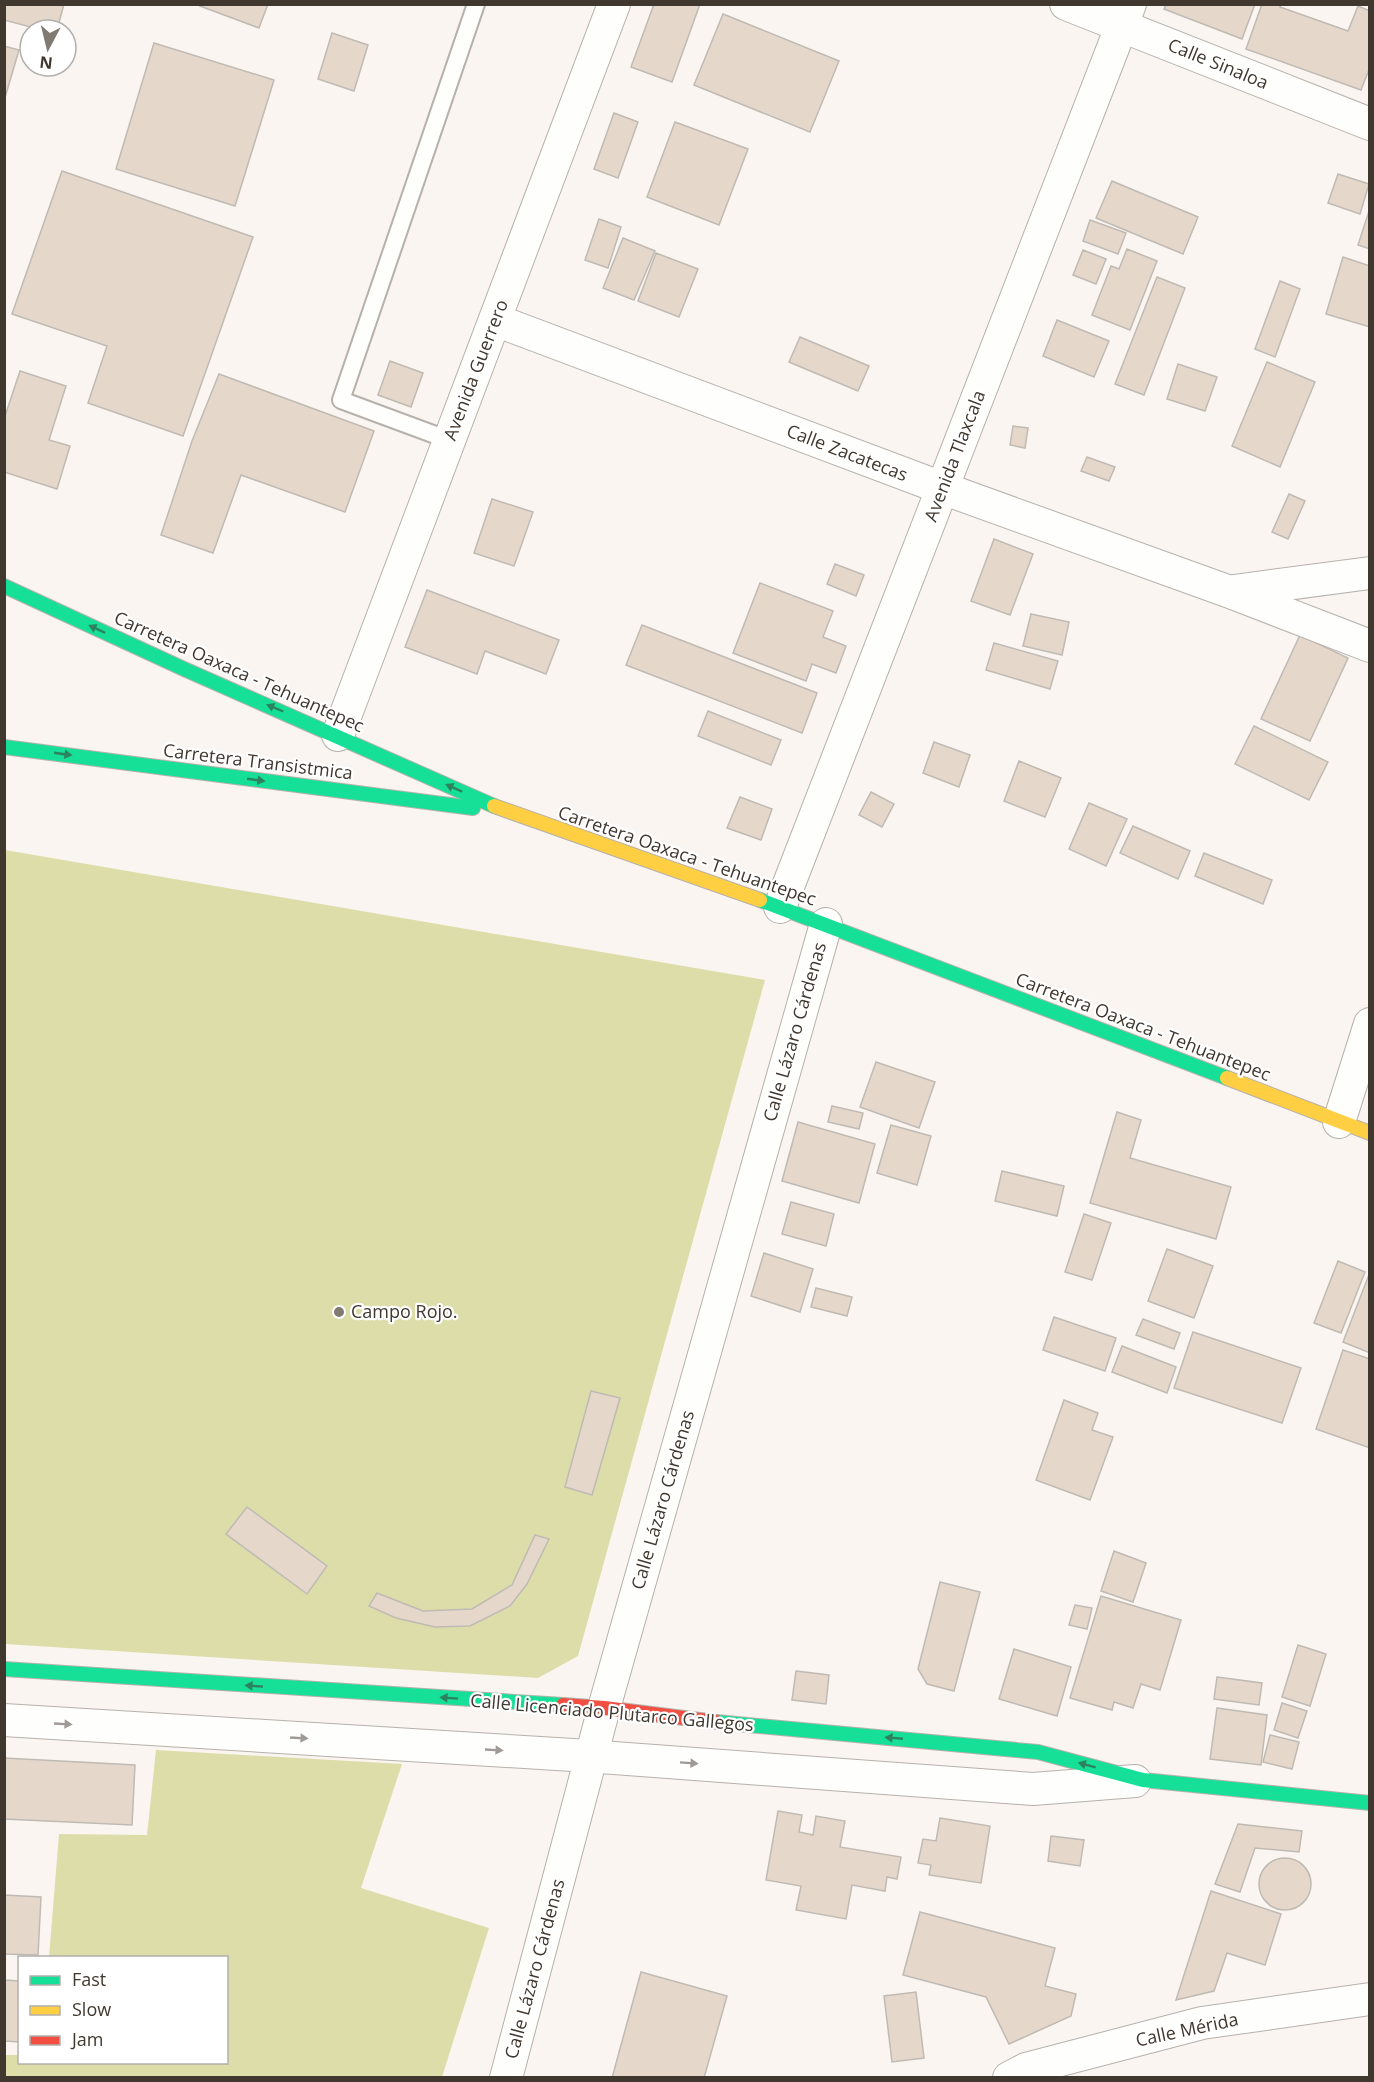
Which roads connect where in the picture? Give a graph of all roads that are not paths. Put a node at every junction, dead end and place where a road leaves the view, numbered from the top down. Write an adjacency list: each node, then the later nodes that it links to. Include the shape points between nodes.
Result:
1 (476, 4): 7 (lane, via 341,400)
2 (614, 4): 6 (street, Avenida Guerrero)
3 (1066, 4): 4 (street, Calle Sinaloa)
4 (1126, 15): 5 (street, Calle Sinaloa); 8 (street, Avenida Tlaxcala)
5 (1370, 124)
6 (495, 320): 7 (street, Avenida Guerrero); 8 (street, Calle Zacatecas)
7 (449, 440): 13 (street, Avenida Guerrero)
8 (942, 488): 11 (street, Calle Zacatecas); 16 (street, Avenida Tlaxcala)
9 (1370, 573): 11 (street)
10 (4, 586): 13 (main road, Carretera Oaxaca - Tehuantepec, one-way to 10)
11 (1230, 592): 12 (street, Calle Zacatecas)
12 (1370, 646)
13 (338, 735): 15 (main road, Carretera Oaxaca - Tehuantepec, one-way to 13)
14 (4, 747): 15 (main road, Carretera Transistmica, one-way to 15)
15 (507, 812): 16 (main road, Carretera Oaxaca - Tehuantepec)
16 (780, 907): 17 (main road, Carretera Oaxaca - Tehuantepec)
17 (826, 924): 19 (main road, Carretera Oaxaca - Tehuantepec); 22 (street, Calle Lázaro Cárdenas)
18 (1370, 1024): 19 (street)
19 (1339, 1122): 20 (main road, Carretera Oaxaca - Tehuantepec)
20 (1370, 1133)
21 (4, 1670): 22 (main road, Calle Licenciado Plutarco Gallegos, one-way to 21)
22 (604, 1708): 24 (street, Calle Lázaro Cárdenas); 25 (main road, Calle Licenciado Plutarco Gallegos, one-way to 22, via 1038,1752)
23 (4, 1720): 24 (street, Calle Licenciado Plutarco Gallegos, one-way to 24)
24 (591, 1756): 25 (street, Calle Licenciado Plutarco Gallegos, one-way to 25, via 1034,1789); 28 (street, Calle Lázaro Cárdenas)
25 (1143, 1780): 26 (main road, Calle Licenciado Plutarco Gallegos)
26 (1370, 1803)
27 (1370, 1999): 29 (street, Calle Mérida, via 1202,2023 1026,2069)
28 (506, 2078)
29 (1009, 2078)

